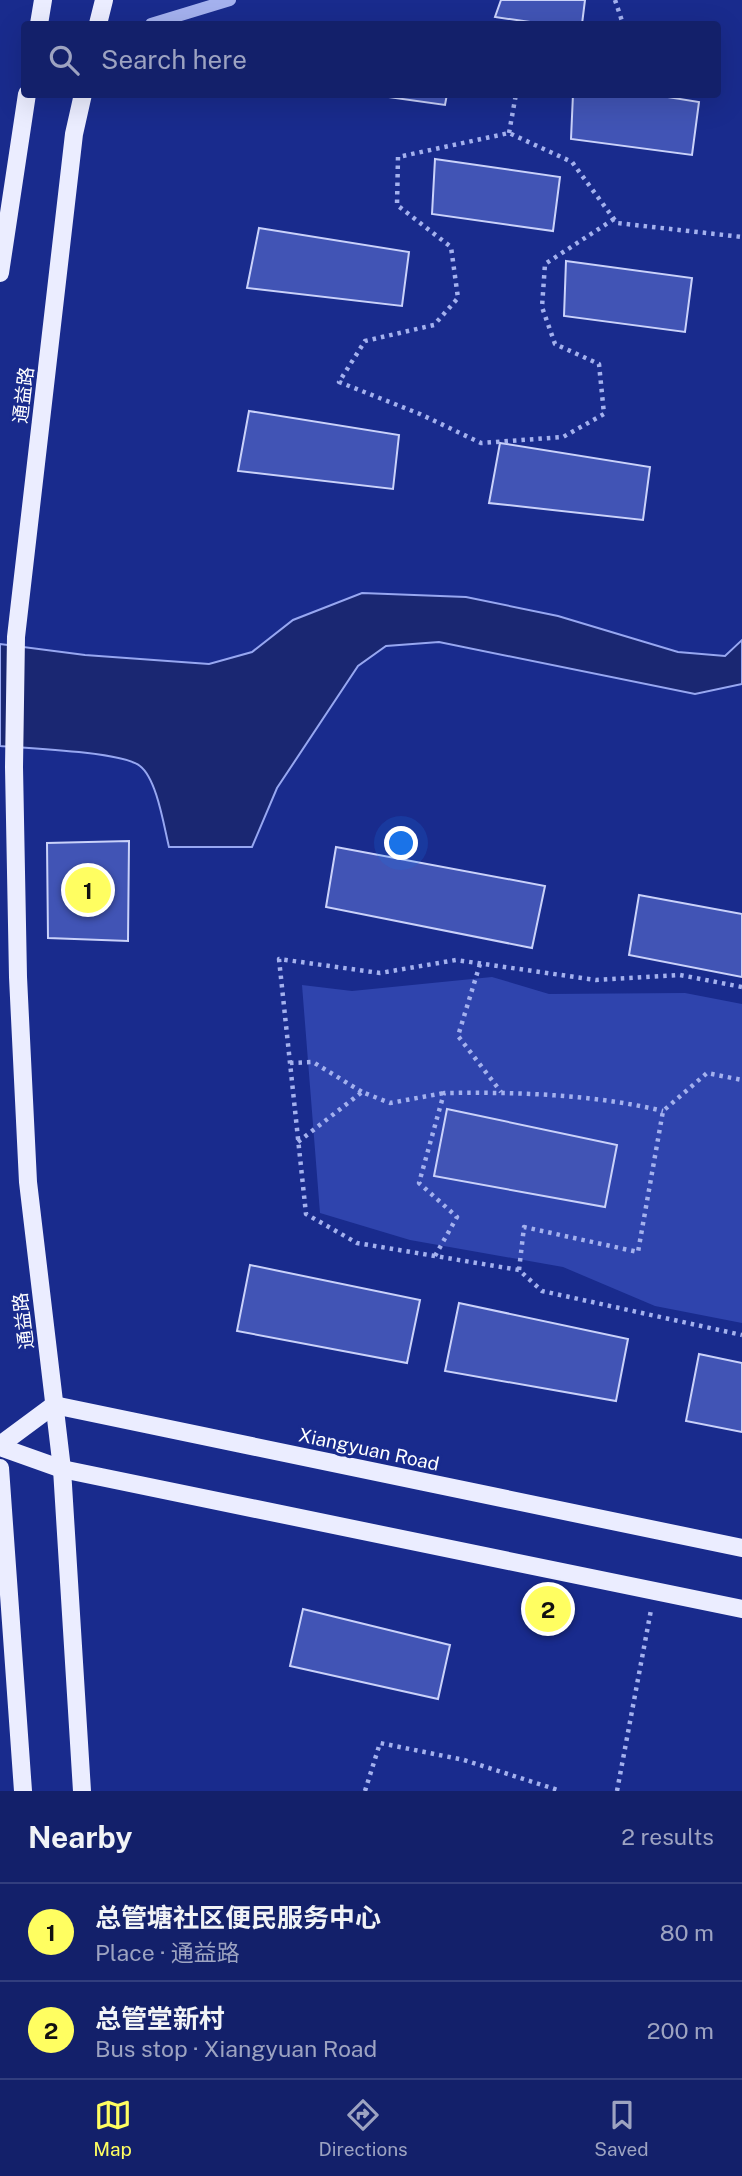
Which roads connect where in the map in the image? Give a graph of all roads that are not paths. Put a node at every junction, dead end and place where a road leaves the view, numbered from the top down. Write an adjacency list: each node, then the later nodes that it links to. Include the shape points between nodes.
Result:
1 (43, 0): 4 (main road)
2 (104, 0): 5 (main road)
3 (230, 0): 6 (street)
4 (40, 21)
5 (99, 21)
6 (161, 21)
7 (26, 98): 9 (main road)
8 (82, 98): 10 (main road, 通益路, via 74,134 16,638 13,767 28,1182)
9 (0, 273)
10 (54, 1405): 11 (main road); 13 (main road, 通益路); 14 (main road, Xiangyuan Road)
11 (0, 1446): 13 (main road)
12 (0, 1468): 16 (main road)
13 (62, 1469): 15 (main road); 17 (main road, 通益路)
14 (742, 1548)
15 (742, 1609)
16 (23, 1791)
17 (82, 1791)

